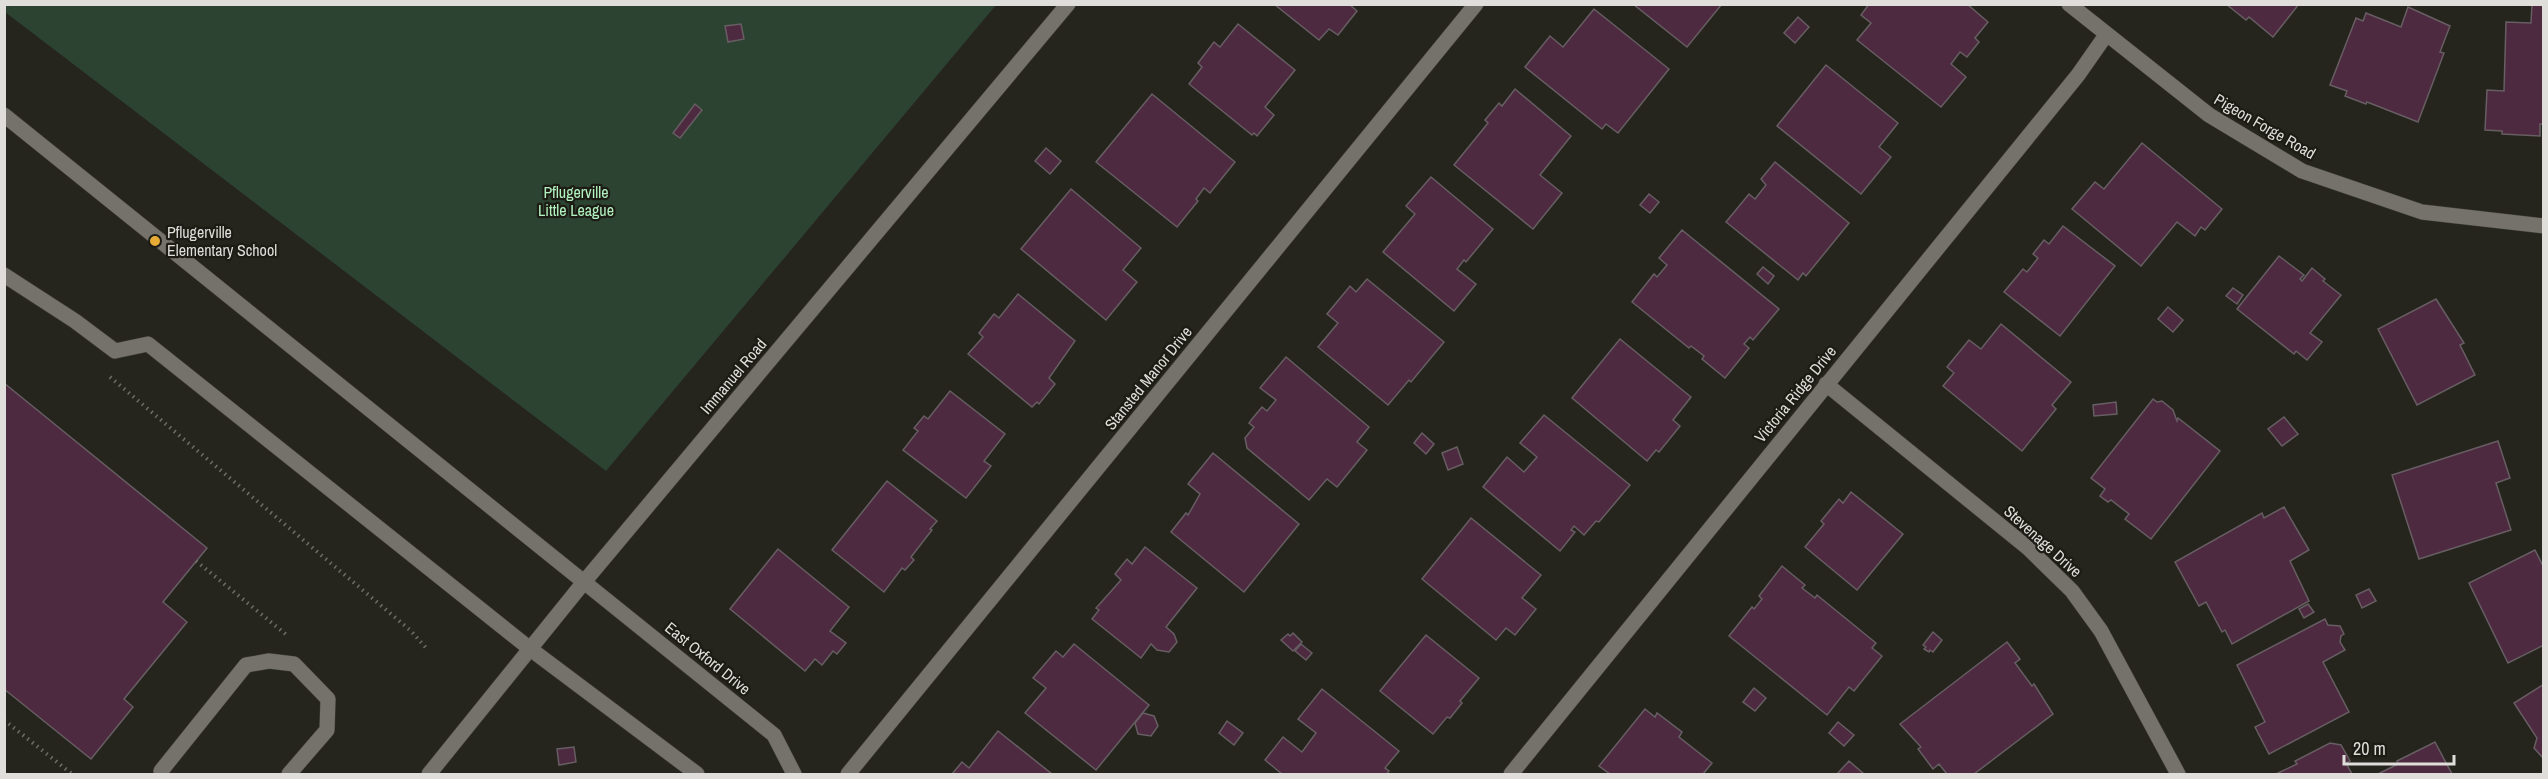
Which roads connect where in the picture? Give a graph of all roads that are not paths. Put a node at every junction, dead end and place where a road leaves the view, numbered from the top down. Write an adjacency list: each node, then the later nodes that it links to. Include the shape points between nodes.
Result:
1 (1068, 4): 9 (street, Immanuel Road)
2 (1476, 4): 16 (street, Stansted Manor Drive)
3 (2069, 4): 4 (street, Pigeon Forge Road)
4 (2106, 35): 6 (street, Pigeon Forge Road, via 2209,115 2302,171 2422,212); 8 (street, Victoria Ridge Drive, via 2078,75)
5 (4, 115): 9 (street, East Oxford Drive)
6 (2544, 225)
7 (4, 275): 10 (street, via 115,351 148,344)
8 (1826, 384): 17 (street, Victoria Ridge Drive); 18 (street, Stevenage Drive, via 2028,548 2072,591 2101,631)
9 (584, 582): 10 (street, Immanuel Road); 15 (street, East Oxford Drive, via 774,735)
10 (529, 648): 13 (street, Immanuel Road); 14 (street)
11 (162, 774): 12 (street, via 246,665 269,661 294,664 328,699 327,730)
12 (289, 774)
13 (429, 774)
14 (698, 774)
15 (794, 774)
16 (848, 774)
17 (1511, 774)
18 (2178, 774)

